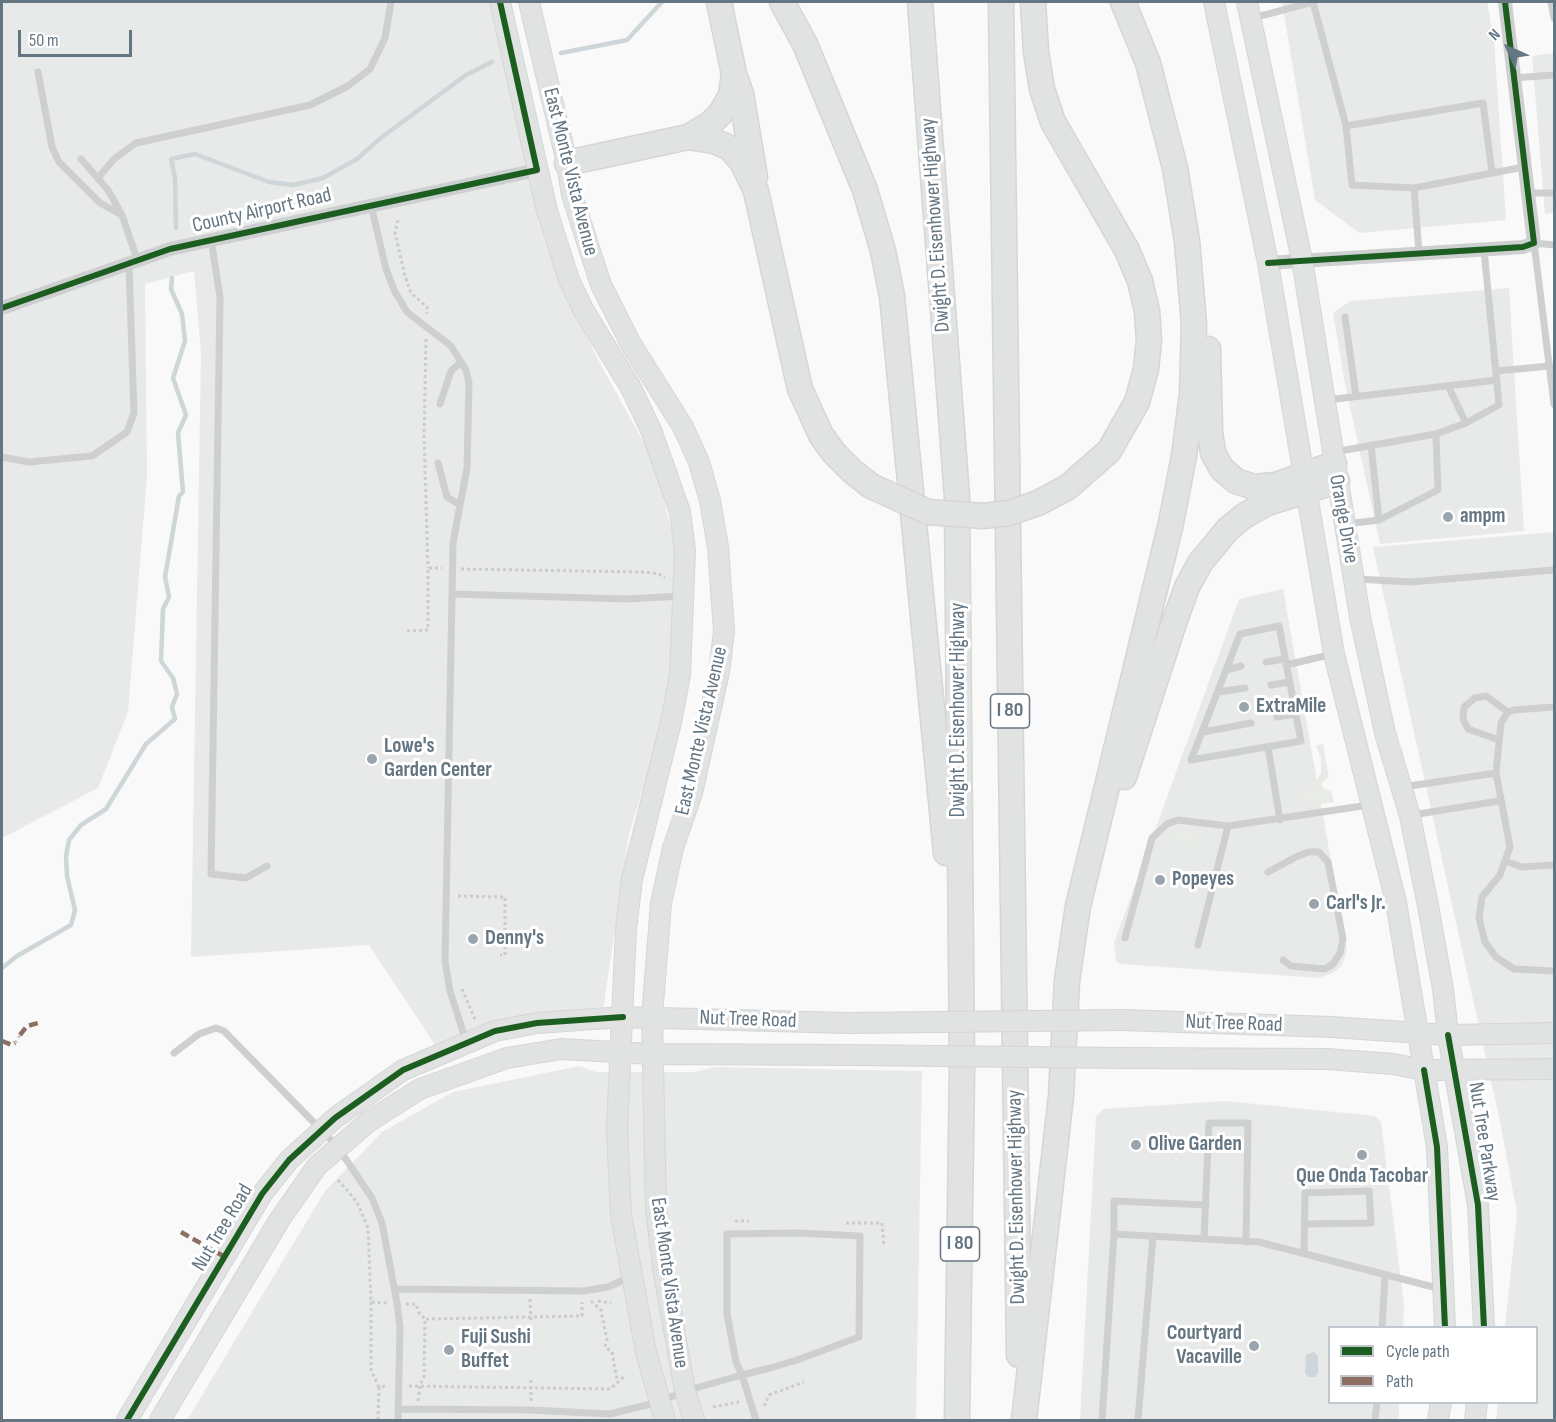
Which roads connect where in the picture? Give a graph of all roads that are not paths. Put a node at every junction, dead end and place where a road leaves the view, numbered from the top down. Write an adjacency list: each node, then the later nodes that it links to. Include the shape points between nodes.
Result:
1 (391, 2): 28 (lane, via 385,38 370,69 348,86 310,105 136,143 114,159)
2 (500, 2): 26 (main road, East Monte Vista Avenue)
3 (529, 2): 24 (main road, East Monte Vista Avenue)
4 (719, 2): 17 (highway)
5 (782, 2): 110 (highway, via 805,44 861,179 892,296 939,767)
6 (920, 2): 110 (highway, Dwight D. Eisenhower Highway / I 80, via 957,497)
7 (1001, 2): 143 (highway, Dwight D. Eisenhower Highway / I 80)
8 (1033, 2): 30 (highway, bridge, via 1042,89 1053,122 1126,250 1140,281 1148,321 1146,369 1137,402 1109,451 1068,487 1009,513 983,516 928,512 871,486 853,472 821,435 800,389)
9 (1123, 2): 20 (highway)
10 (1214, 2): 42 (main road, Orange Drive)
11 (1313, 2): 14 (lane); 21 (lane)
12 (1505, 2): 19 (street)
13 (1551, 2): 15 (lane)
14 (1249, 10): 40 (main road, Orange Drive)
15 (1554, 18)
16 (38, 72): 34 (lane, via 52,147 59,162 100,203)
17 (734, 74): 22 (highway, via 731,95 721,112); 30 (highway)
18 (1554, 75): 19 (lane)
19 (1514, 78): 25 (street)
20 (1161, 105): 60 (highway, via 1190,186 1202,253 1213,453 1222,469 1236,481 1254,487); 96 (highway, via 1187,241 1194,324 1192,394 1171,523)
21 (1346, 126): 27 (lane, via 1483,104); 29 (lane, via 1352,185)
22 (688, 137): 24 (highway); 30 (highway, via 730,148 742,162)
23 (81, 159): 28 (lane)
24 (567, 164): 26 (main road, County Airport Road); 102 (main road, East Monte Vista Avenue, via 572,195 601,285 699,462 718,547 724,631 692,793 661,903)
25 (1524, 167): 27 (lane); 31 (street)
26 (537, 170): 33 (street, County Airport Road); 67 (main road, East Monte Vista Avenue, via 569,280 630,386 668,473 680,512 685,551)
27 (1492, 173): 29 (lane)
28 (98, 178): 34 (lane)
29 (1414, 188): 39 (lane)
30 (756, 191)
31 (1527, 193): 32 (lane); 36 (street)
32 (1554, 193)
33 (371, 204): 35 (street, County Airport Road); 45 (lane, via 395,292 407,312 452,346)
34 (122, 215): 41 (lane)
35 (211, 239): 41 (street, County Airport Road); 94 (lane, via 220,297 211,874 246,878)
36 (1534, 243): 37 (lane); 38 (street, via 1523,248); 46 (lane)
37 (1554, 245)
38 (1484, 250): 39 (street); 47 (lane)
39 (1419, 254): 40 (street)
40 (1302, 260): 42 (street); 51 (main road, Orange Drive)
41 (133, 261): 43 (street, County Airport Road); 57 (lane, via 134,413 127,432 92,456 29,462)
42 (1268, 263): 60 (main road, Orange Drive)
43 (2, 308)
44 (1345, 316): 50 (lane)
45 (461, 362): 52 (lane, via 451,371); 61 (lane, via 469,383 467,468)
46 (1550, 366): 47 (lane); 53 (lane)
47 (1496, 371): 48 (lane)
48 (1497, 380): 49 (lane); 54 (lane, via 1499,405)
49 (1448, 386): 50 (lane); 54 (lane)
50 (1356, 396): 51 (lane)
51 (1324, 400): 59 (main road, Orange Drive)
52 (440, 404)
53 (1554, 404)
54 (1466, 423): 55 (lane)
55 (1436, 434): 56 (lane); 62 (lane, via 1438,489)
56 (1371, 445): 59 (lane); 62 (lane)
57 (2, 457)
58 (438, 463): 61 (lane, via 447,497)
59 (1334, 466): 60 (highway); 63 (main road, Orange Drive)
60 (1304, 484): 68 (main road, Orange Drive); 96 (highway, via 1228,529 1200,563 1187,587 1090,882)
61 (460, 505): 66 (lane, via 453,543)
62 (1379, 520): 63 (lane)
63 (1344, 524): 65 (main road, Orange Drive)
64 (1554, 570): 65 (lane, via 1411,582)
65 (1353, 579): 86 (main road, Orange Drive, via 1385,734)
66 (452, 594): 67 (lane, via 627,599); 106 (lane, via 446,961 450,991)
67 (684, 596): 101 (main road, East Monte Vista Avenue, via 680,675 632,879)
68 (1334, 654): 70 (lane); 88 (main road, Orange Drive)
69 (1266, 662): 70 (lane)
70 (1285, 662): 72 (lane, via 1279,626 1240,634); 73 (lane)
71 (1241, 666): 72 (lane)
72 (1226, 670): 76 (lane)
73 (1289, 682): 74 (lane); 79 (lane)
74 (1271, 685)
75 (1245, 688): 76 (lane)
76 (1218, 692): 82 (lane)
77 (1554, 707): 78 (lane)
78 (1508, 712): 83 (lane); 83 (lane, via 1492,699 1480,696 1470,701 1462,714 1468,729)
79 (1296, 714): 80 (lane); 84 (lane, via 1301,741)
80 (1277, 717)
81 (1251, 723): 82 (lane)
82 (1203, 732): 84 (lane, via 1191,760)
83 (1499, 740): 85 (lane)
84 (1268, 747): 90 (lane)
85 (1496, 773): 86 (lane); 87 (lane)
86 (1403, 787): 89 (main road, Orange Drive)
87 (1499, 801): 89 (lane); 92 (lane, via 1510,847)
88 (1371, 805): 90 (lane); 103 (main road, Orange Drive, via 1396,902)
89 (1410, 816): 105 (main road, Orange Drive)
90 (1280, 820): 91 (lane)
91 (1228, 826): 97 (lane, via 1178,820 1152,838); 98 (lane)
92 (1506, 861): 93 (lane, via 1522,867); 100 (lane, via 1482,897 1479,918 1485,942 1496,957 1514,969)
93 (1554, 865)
94 (267, 866)
95 (1268, 872): 99 (lane, via 1308,852 1318,852 1328,862 1343,939 1340,953 1325,969 1291,966)
96 (1078, 906): 144 (highway, via 1067,981 1061,1096)
97 (1125, 938)
98 (1198, 945)
99 (1283, 960)
100 (1554, 971)
101 (623, 1017): 102 (main road, Nut Tree Road); 106 (main road, Nut Tree Road, via 537,1023); 107 (main road, East Monte Vista Avenue)
102 (652, 1017): 103 (main road, Nut Tree Road, bridge, via 848,1023 1122,1020); 109 (main road, East Monte Vista Avenue)
103 (1418, 1032): 105 (main road, Nut Tree Road); 112 (main road)
104 (1554, 1033): 105 (main road, Nut Tree Road)
105 (1448, 1035): 113 (main road, Nut Tree Parkway)
106 (466, 1041): 114 (main road, Nut Tree Road, via 403,1070)
107 (621, 1052): 109 (main road, Nut Tree Road); 115 (main road, Nut Tree Road, via 561,1049 479,1066 420,1089); 124 (main road, East Monte Vista Avenue, via 617,1129 621,1215)
108 (174, 1053): 114 (lane, via 199,1034 216,1028 224,1031)
109 (652, 1054): 112 (main road, Nut Tree Road, bridge, via 1327,1059); 131 (main road, East Monte Vista Avenue, via 656,1208)
110 (962, 1068): 142 (highway, Dwight D. Eisenhower Highway / I 80)
111 (1554, 1069): 113 (main road, Nut Tree Road)
112 (1424, 1070): 113 (main road, Nut Tree Road); 126 (main road, via 1437,1147)
113 (1455, 1070): 129 (main road, Nut Tree Parkway, via 1478,1205)
114 (322, 1130): 115 (lane); 137 (main road, Nut Tree Road, via 289,1160 262,1194)
115 (337, 1146): 125 (lane, via 372,1198 382,1223); 138 (main road, Nut Tree Road, via 297,1192)
116 (1206, 1205): 118 (lane, via 1114,1201); 120 (lane); 121 (lane, via 1209,1123 1248,1124)
117 (1304, 1224): 117 (lane, via 1305,1193 1370,1191 1371,1223); 122 (lane)
118 (1114, 1234): 119 (lane); 145 (lane)
119 (1154, 1236): 120 (lane); 146 (lane)
120 (1204, 1239): 121 (lane)
121 (1246, 1242): 122 (lane)
122 (1304, 1254): 123 (lane)
123 (1385, 1275): 126 (lane); 127 (lane)
124 (632, 1276): 125 (lane, via 608,1287 584,1291); 136 (main road, East Monte Vista Avenue)
125 (395, 1289): 135 (lane, via 400,1328)
126 (1445, 1290): 128 (main road)
127 (1382, 1326)
128 (1445, 1326)
129 (1484, 1326)
130 (741, 1375): 130 (lane, via 727,1314 727,1234 860,1236 859,1336 797,1360); 131 (lane); 141 (lane)
131 (686, 1391): 136 (lane); 140 (main road, East Monte Vista Avenue)
132 (1377, 1404): 147 (lane)
133 (1441, 1404): 148 (main road)
134 (1477, 1404): 149 (main road)
135 (399, 1409): 136 (lane, via 610,1414); 139 (lane)
136 (662, 1411)
137 (127, 1420)
138 (160, 1420)
139 (398, 1420)
140 (694, 1420)
141 (756, 1420)
142 (957, 1420)
143 (1019, 1420)
144 (1024, 1420)
145 (1102, 1420)
146 (1138, 1420)
147 (1375, 1420)
148 (1438, 1420)
149 (1475, 1420)

